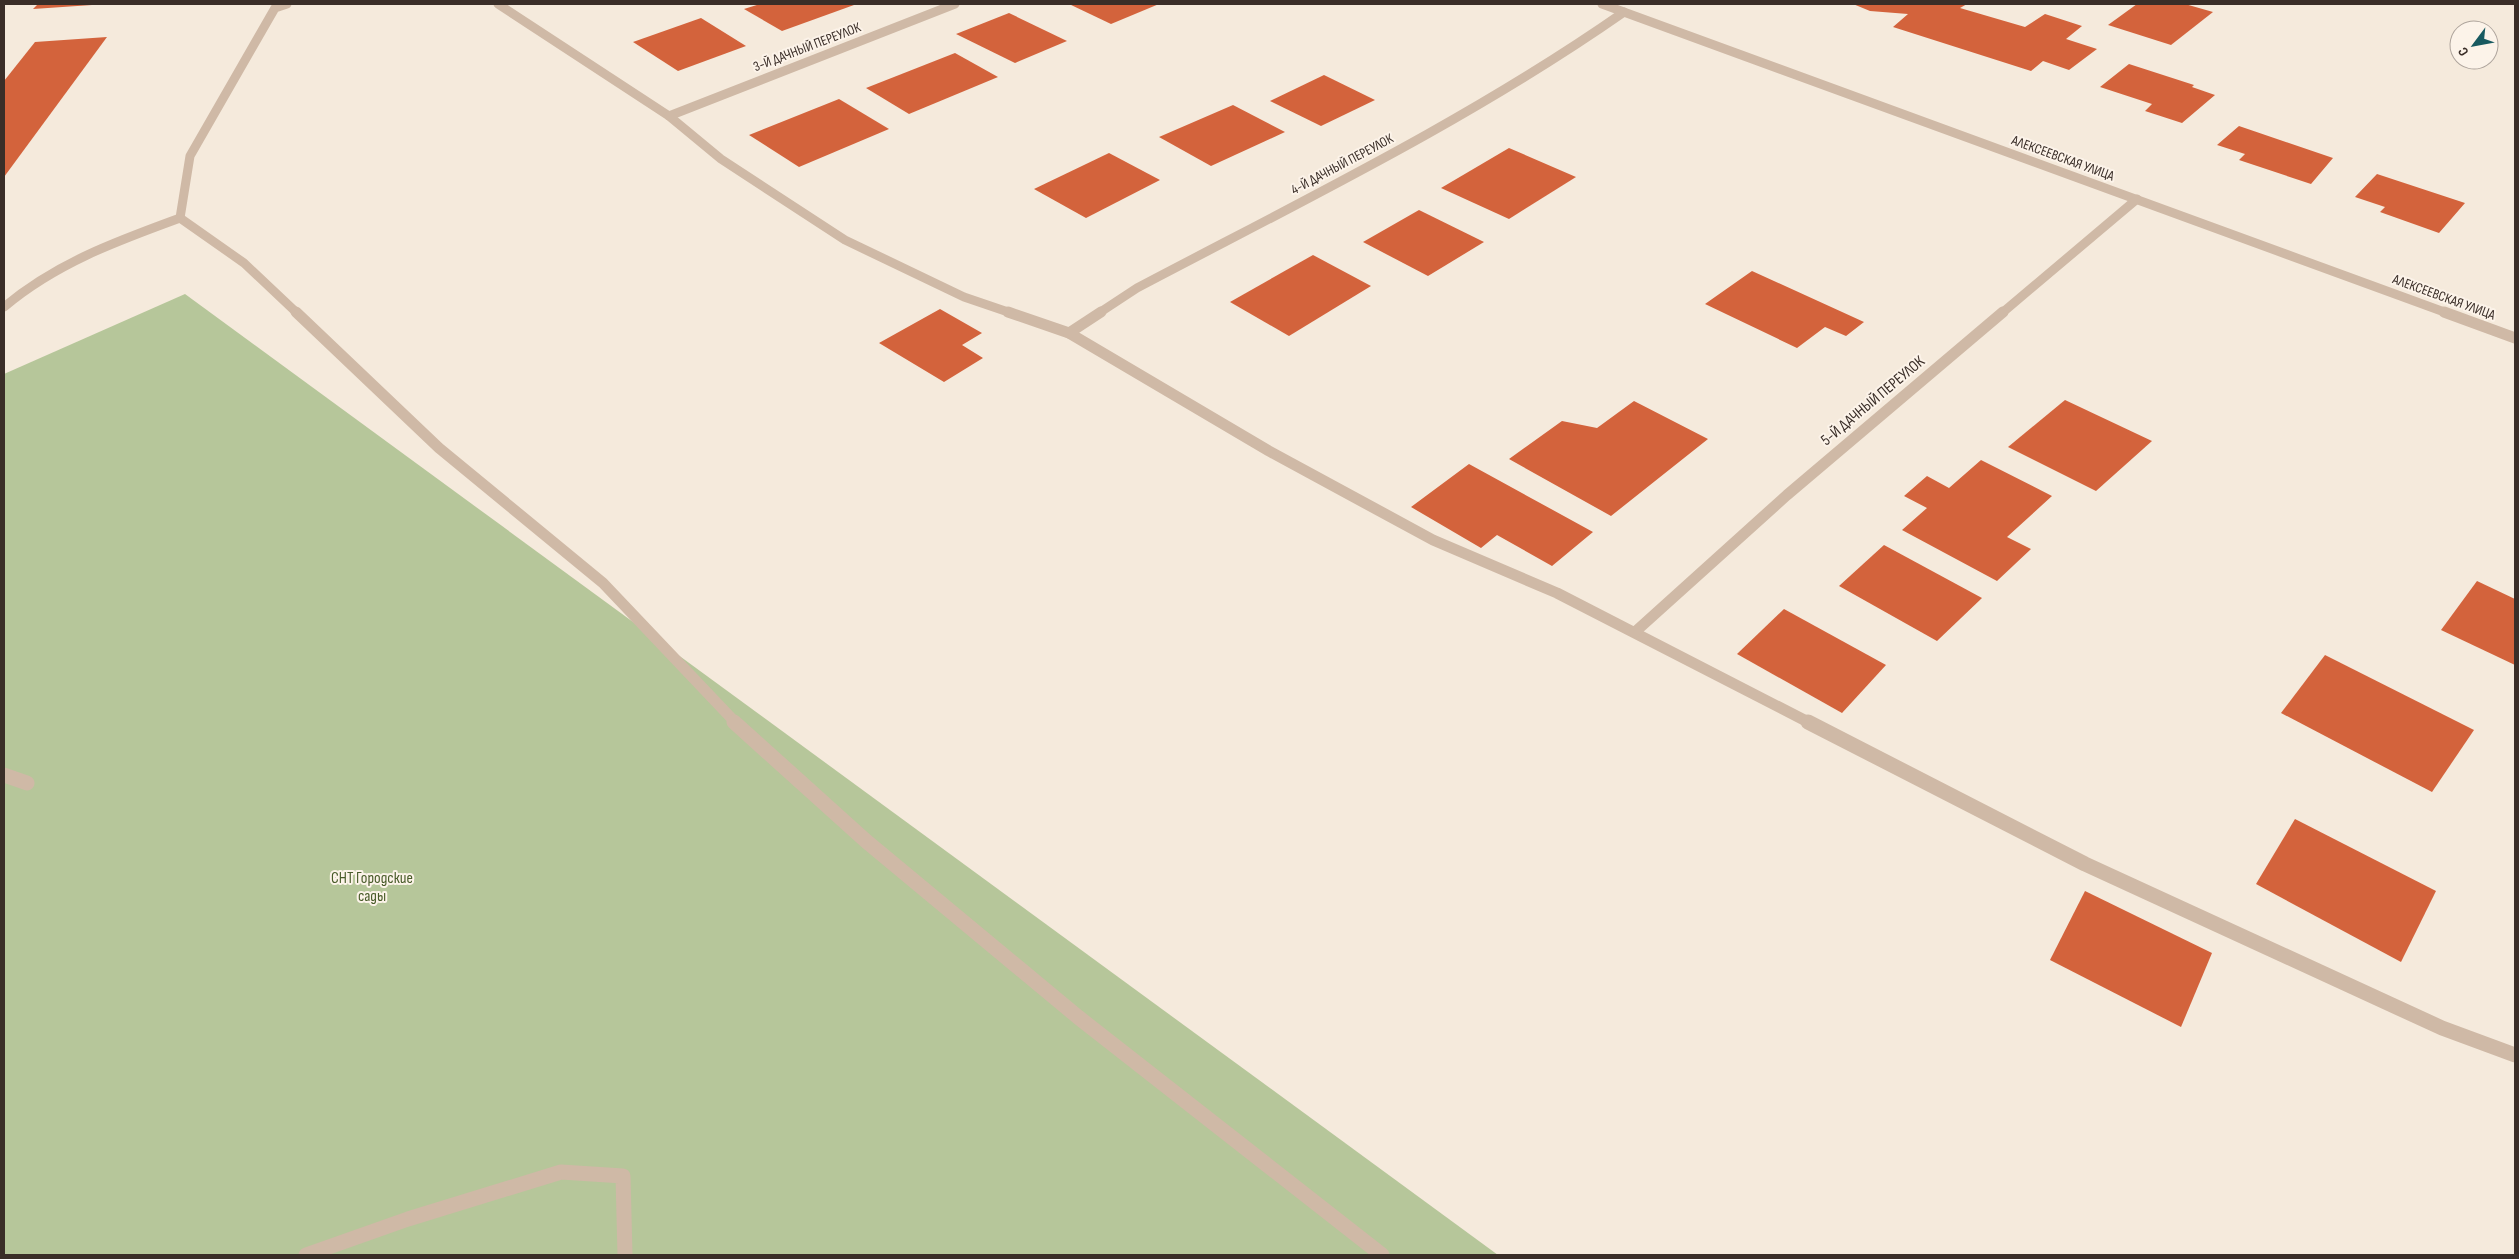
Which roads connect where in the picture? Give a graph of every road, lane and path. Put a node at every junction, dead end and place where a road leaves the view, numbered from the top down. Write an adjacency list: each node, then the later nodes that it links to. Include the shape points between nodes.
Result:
1 (287, 4): 8 (street, via 275,8 190,156)
2 (498, 4): 6 (street)
3 (955, 4): 6 (street, 3-Й ДАЧНЫЙ ПЕРЕУЛОК)
4 (1602, 4): 5 (street, АЛЕКСЕЕВСКАЯ УЛИЦА)
5 (1624, 12): 7 (street, АЛЕКСЕЕВСКАЯ УЛИЦА); 10 (street, 4-Й ДАЧНЫЙ ПЕРЕУЛОК, via 1557,59 1385,157 1137,288)
6 (669, 116): 10 (street, via 722,160 845,240 964,297)
7 (2137, 199): 11 (street, АЛЕКСЕЕВСКАЯ УЛИЦА); 12 (street, 5-Й ДАЧНЫЙ ПЕРЕУЛОК, via 1787,495)
8 (180, 218): 9 (street, via 82,256 21,290); 18 (street, via 244,263 439,448 603,583 726,714 866,841 1078,1017)
9 (4, 307)
10 (1069, 333): 12 (street, via 1268,451 1433,540 1557,593)
11 (2515, 338)
12 (1635, 632): 15 (street, via 2085,864 2442,1028)
13 (4, 775): 14 (street)
14 (28, 783)
15 (2515, 1055)
16 (306, 1255): 17 (street, via 408,1219 561,1172 622,1176)
17 (625, 1255)
18 (1382, 1255)

